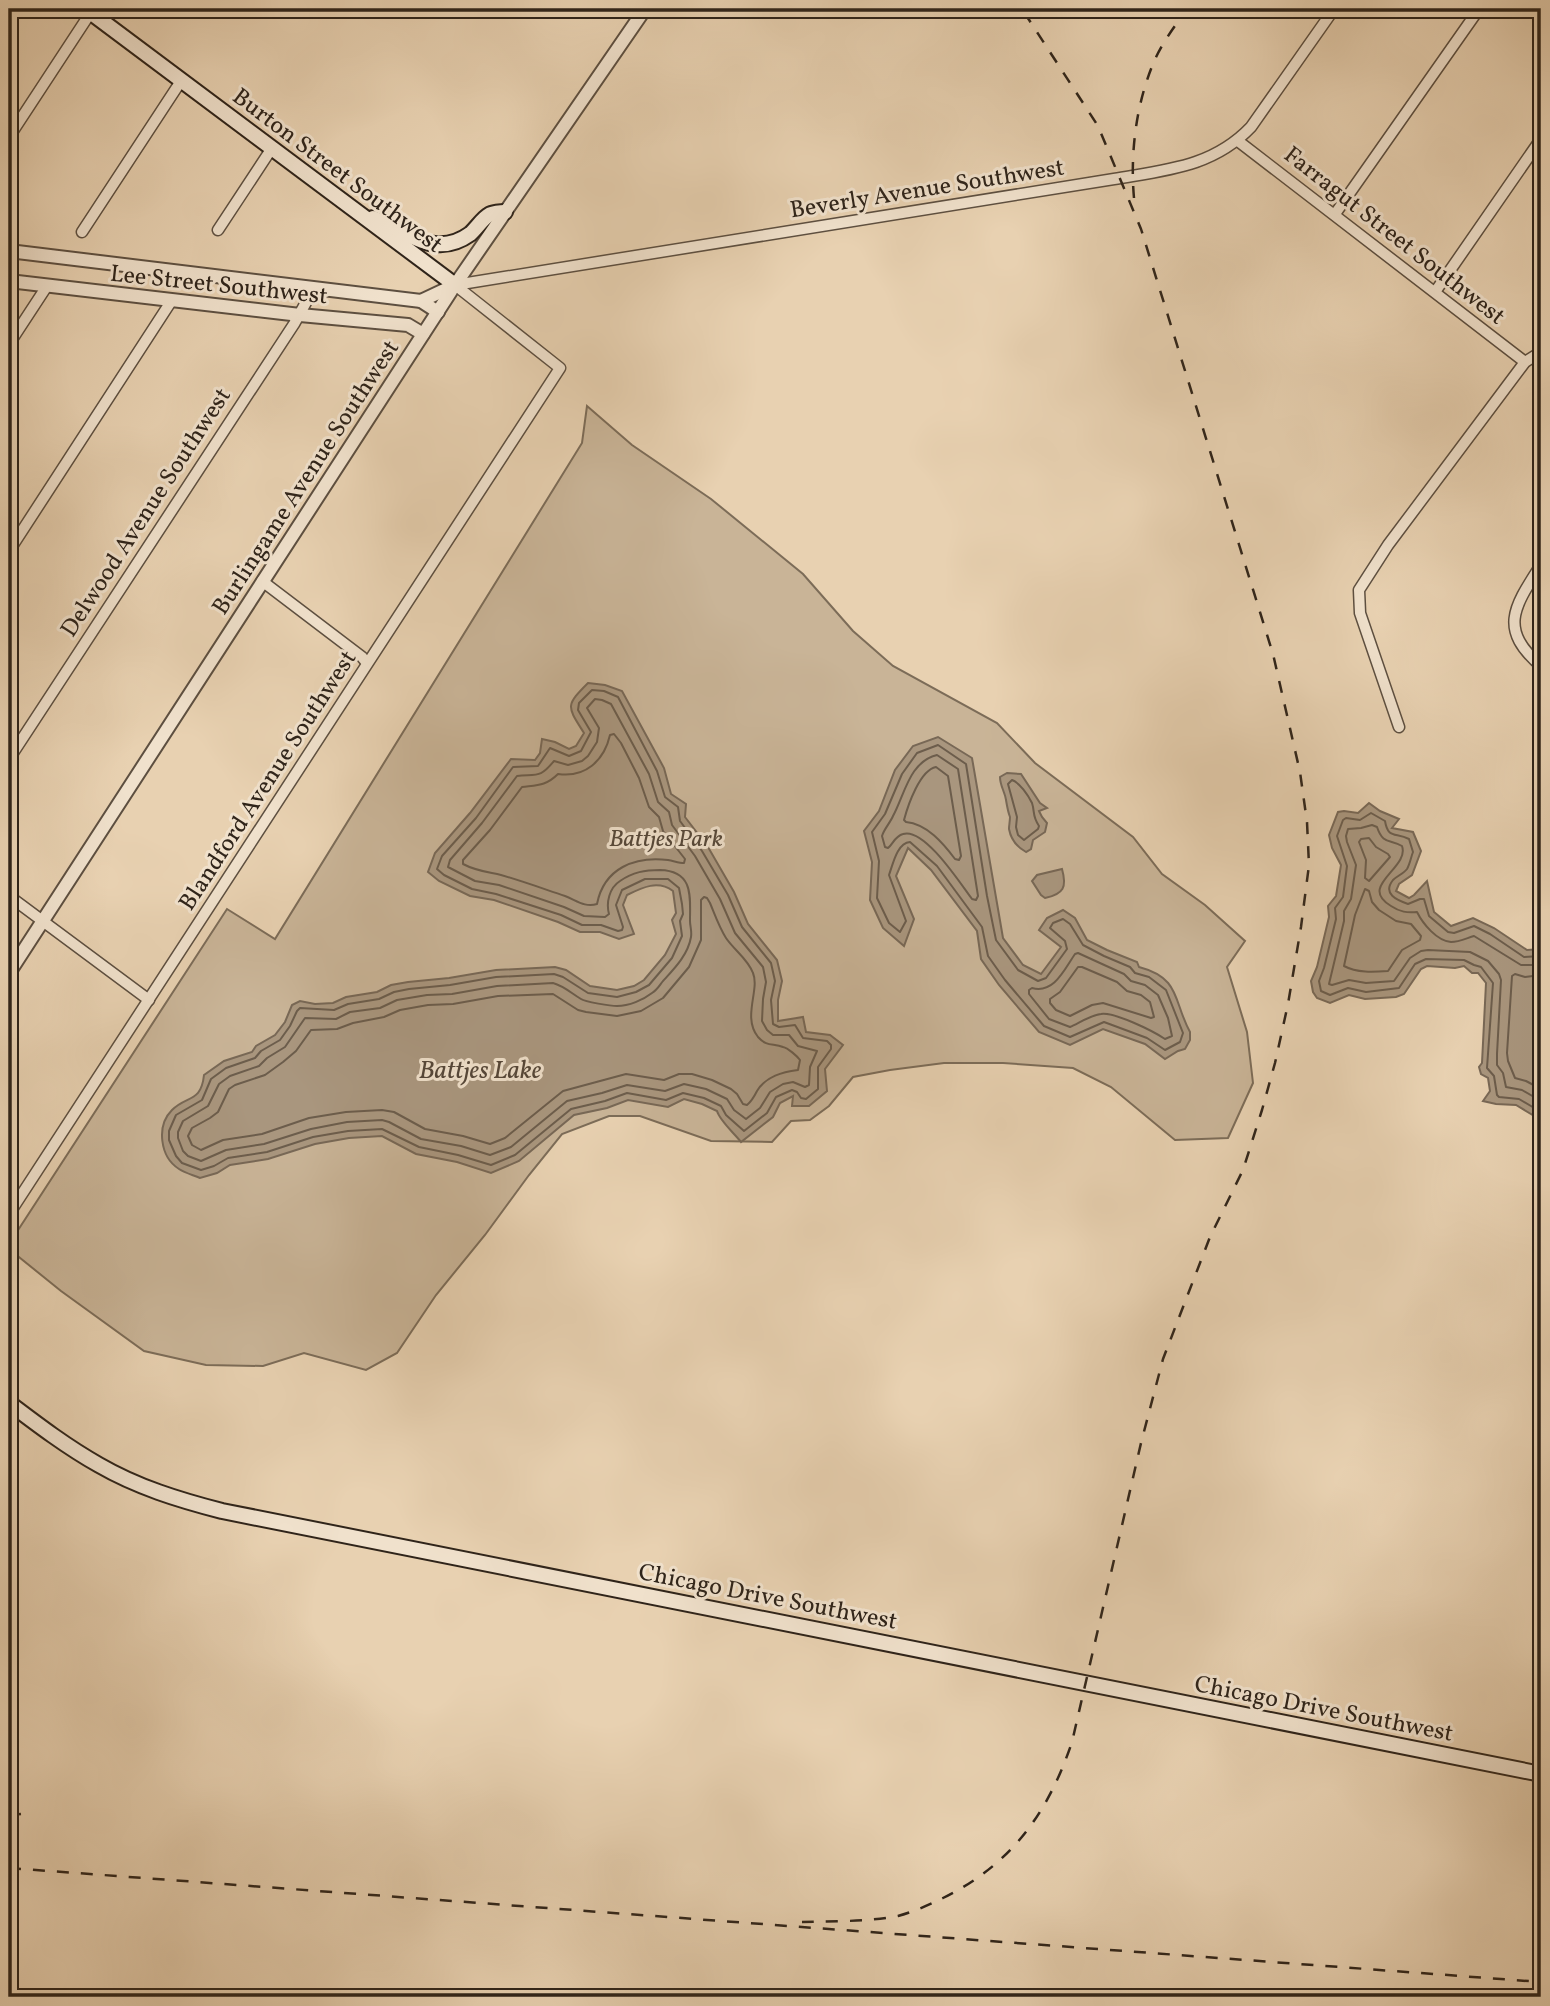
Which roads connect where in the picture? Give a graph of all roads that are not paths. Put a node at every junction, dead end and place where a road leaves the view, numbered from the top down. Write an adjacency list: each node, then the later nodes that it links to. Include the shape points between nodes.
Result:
1 (645, 9): 10 (street, Burlingame Avenue Southwest)
2 (1334, 9): 8 (street, Beverly Avenue Southwest)
3 (1479, 9): 12 (street)
4 (89, 10): 5 (main road, Burton Street Southwest); 6 (street)
5 (181, 81): 9 (main road, Burton Street Southwest); 14 (street)
6 (9, 137)
7 (1541, 139): 20 (street)
8 (1238, 141): 12 (street, Farragut Street Southwest); 17 (street, Beverly Avenue Southwest, via 1198,163 1175,169)
9 (272, 148): 11 (main road, Burton Street Southwest); 13 (street)
10 (505, 212): 11 (main road, via 489,215 462,240 436,245); 17 (street, Burlingame Avenue Southwest)
11 (358, 213): 17 (main road, Burton Street Southwest)
12 (1335, 214): 20 (street, Farragut Street Southwest)
13 (218, 230)
14 (82, 232)
15 (9, 251): 19 (street, Lee Street Southwest)
16 (9, 281): 18 (street, Lee Street Southwest)
17 (455, 285): 22 (street); 23 (street, Burlingame Avenue Southwest); 29 (street, Burton Street Southwest)
18 (47, 286): 21 (street, Lee Street Southwest); 26 (street)
19 (314, 288): 22 (street, Lee Street Southwest); 24 (street, Delwood Avenue Southwest)
20 (1435, 292): 28 (street, Farragut Street Southwest)
21 (172, 300): 24 (street, Lee Street Southwest); 30 (street)
22 (421, 301): 23 (street, Lee Street Southwest)
23 (438, 312): 25 (street, Burlingame Avenue Southwest)
24 (300, 315): 25 (street, Lee Street Southwest, via 408,325); 36 (street, Delwood Avenue Southwest)
25 (423, 334): 32 (street, Burlingame Avenue Southwest)
26 (9, 344)
27 (1541, 352): 28 (street)
28 (1525, 362): 35 (street, via 1359,590 1360,613)
29 (560, 368): 33 (street, Blandford Avenue Southwest)
30 (9, 551)
31 (1541, 565): 34 (street, via 1519,601 1514,620 1515,634 1526,653)
32 (262, 581): 33 (street); 38 (street, Burlingame Avenue Southwest)
33 (367, 663): 40 (street, Blandford Avenue Southwest)
34 (1541, 666)
35 (1399, 727)
36 (9, 759)
37 (9, 896): 38 (street)
38 (43, 920): 39 (street, Burlingame Avenue Southwest); 40 (street)
39 (9, 972)
40 (149, 1000): 41 (street, Blandford Avenue Southwest)
41 (9, 1214)
42 (9, 1403): 43 (main road, Chicago Drive Southwest, via 107,1470 177,1499 222,1511)
43 (1541, 1774)

